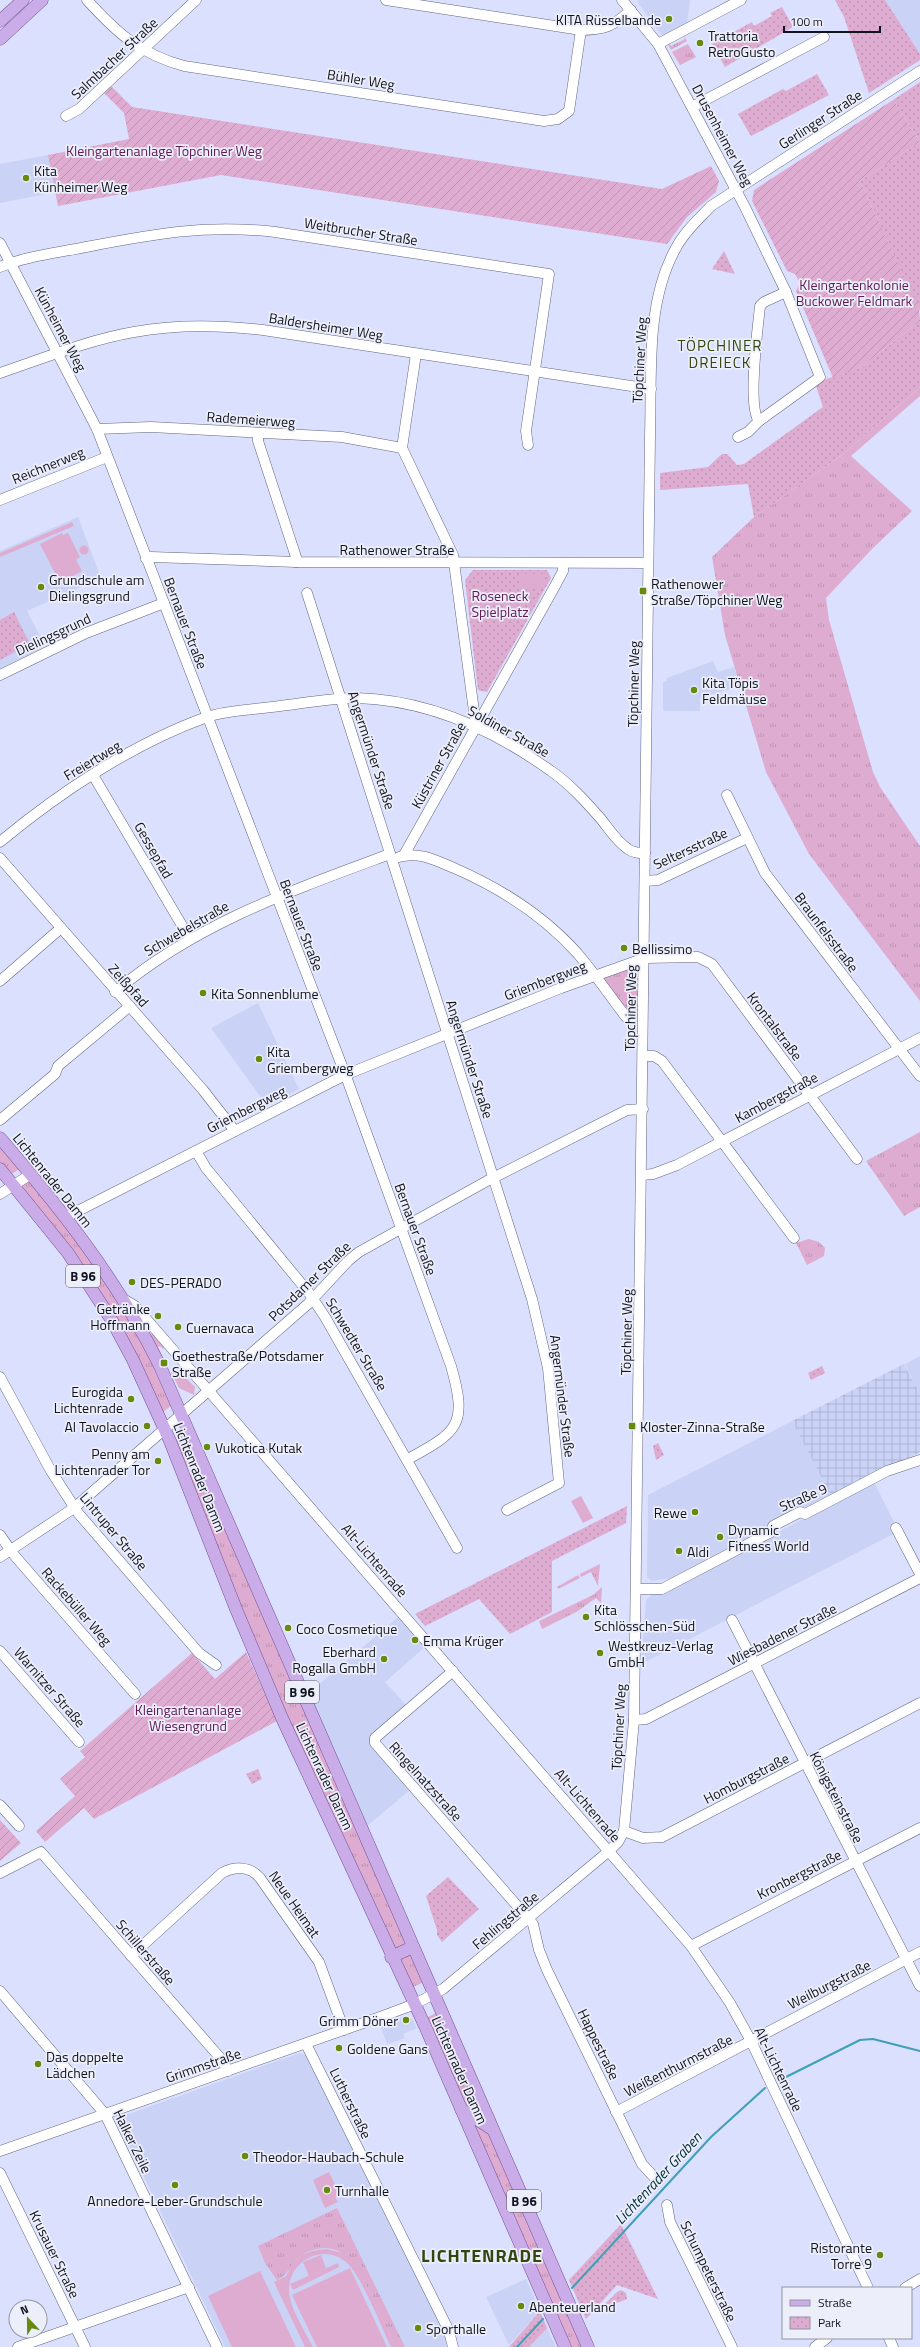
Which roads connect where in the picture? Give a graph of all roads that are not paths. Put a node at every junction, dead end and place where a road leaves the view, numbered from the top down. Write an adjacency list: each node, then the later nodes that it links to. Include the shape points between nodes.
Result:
1 (42, 0): 12 (main road)
2 (87, 0): 14 (street, Bühler Weg, via 113,28)
3 (196, 0): 14 (street, Salmbacher Straße)
4 (386, 0): 10 (street)
5 (622, 0): 8 (street, Drusenheimer Weg)
6 (741, 0): 13 (street)
7 (15, 2): 9 (main road)
8 (631, 10): 10 (street, via 606,29); 13 (street, Drusenheimer Weg)
9 (0, 21)
10 (582, 30): 14 (street, Bühler Weg, via 571,103 563,116 551,122 184,66 164,61)
11 (824, 37): 16 (street)
12 (0, 39)
13 (658, 44): 16 (street, Drusenheimer Weg)
14 (142, 50): 17 (street, Salmbacher Straße, via 79,110)
15 (920, 71): 18 (street, Gerlinger Straße)
16 (692, 107): 18 (street, Drusenheimer Weg)
17 (66, 116)
18 (735, 189): 22 (street, Drusenheimer Weg); 27 (street, Töpchiner Weg, via 711,206 692,226 675,248 668,263 656,312)
19 (0, 243): 20 (street, Künheimer Weg)
20 (11, 263): 21 (street, Weitbrucher Straße); 23 (street, Künheimer Weg); 26 (street, Weitbrucher Straße, via 154,234 230,228 275,232 549,274)
21 (0, 267)
22 (786, 292): 28 (street, via 760,306 755,356 754,407); 28 (street, Drusenheimer Weg, via 820,377)
23 (58, 353): 24 (street, Baldersheimer Weg, via 100,339 135,332 164,327 209,325 262,330); 25 (street, Baldersheimer Weg); 29 (street, Künheimer Weg)
24 (416, 354): 26 (street, Baldersheimer Weg); 33 (street)
25 (0, 373)
26 (535, 373): 27 (street, Baldersheimer Weg); 32 (street, Weitbrucher Straße, via 526,431)
27 (651, 389): 40 (street, Töpchiner Weg)
28 (759, 421): 31 (street, Drusenheimer Weg, via 748,432)
29 (97, 429): 30 (street, Rademeierweg, via 151,427); 34 (street, Bernauer Straße)
30 (258, 434): 33 (street, Rademeierweg, via 342,438); 37 (street)
31 (738, 437)
32 (528, 445)
33 (402, 448): 38 (street, via 449,546)
34 (108, 457): 35 (street, Reichnerweg); 36 (street, Bernauer Straße)
35 (0, 500)
36 (146, 559): 37 (street, Rathenower Straße, via 151,557); 42 (street, Bernauer Straße)
37 (296, 562): 38 (street, Rathenower Straße)
38 (454, 563): 39 (street, Rathenower Straße); 46 (street)
39 (563, 563): 40 (street, Rathenower Straße); 46 (street, Küstriner Straße, via 563,571 555,586)
40 (648, 563): 51 (street, Töpchiner Weg)
41 (308, 593): 44 (street, Angermünder Straße)
42 (164, 603): 43 (street, Dielingsgrund, via 86,633); 45 (street, Bernauer Straße)
43 (0, 675)
44 (341, 699): 45 (street, Soldiner Straße); 46 (street, Soldiner Straße, via 358,698 410,706 448,715); 53 (street, Angermünder Straße)
45 (207, 717): 47 (street, Freiertweg, via 149,744); 56 (street, Bernauer Straße)
46 (476, 726): 51 (street, Soldiner Straße, via 529,756 556,775 586,803 624,846 635,853); 52 (street, Küstriner Straße)
47 (93, 775): 50 (street, Freiertweg, via 38,812); 58 (street, Gessepfad)
48 (727, 795): 49 (street, Braunfelsstraße)
49 (746, 838): 55 (street, Seltersstraße, via 658,880); 67 (street, Braunfelsstraße, via 765,873)
50 (0, 842)
51 (645, 853): 55 (street, Töpchiner Weg)
52 (404, 855): 53 (street, Schwebelstraße); 60 (street, via 436,860 512,899 567,943)
53 (391, 856): 56 (street, Schwebelstraße); 65 (street, Angermünder Straße)
54 (0, 858): 57 (street, Zeißpfad)
55 (645, 881): 59 (street, Töpchiner Weg)
56 (277, 897): 58 (street, Schwebelstraße); 69 (street, Bernauer Straße)
57 (61, 928): 61 (street); 62 (street, Zeißpfad)
58 (190, 939): 62 (street, Schwebelstraße, via 162,956)
59 (645, 958): 60 (street, Griembergweg); 68 (street, Töpchiner Weg); 71 (street, Krontalstraße, via 698,957 708,961)
60 (596, 976): 64 (street); 65 (street, Griembergweg)
61 (0, 981)
62 (115, 992): 63 (street, Zeißpfad)
63 (130, 1006): 73 (street, via 58,1066 55,1074); 74 (street, Zeißpfad)
64 (626, 1017)
65 (447, 1034): 69 (street, Griembergweg); 82 (street, Angermünder Straße)
66 (920, 1038): 67 (street, Kambergstraße)
67 (898, 1049): 70 (street, Braunfelsstraße); 71 (street, Kambergstraße)
68 (643, 1056): 72 (street, Töpchiner Weg); 76 (street, via 654,1056 662,1061)
69 (345, 1075): 74 (street, Griembergweg); 86 (street, Bernauer Straße)
70 (920, 1076)
71 (810, 1095): 76 (street, Kambergstraße); 78 (street, Krontalstraße)
72 (643, 1109): 81 (street, Töpchiner Weg); 82 (street, Potsdamer Straße, via 627,1110)
73 (0, 1120)
74 (235, 1131): 77 (street, Griembergweg)
75 (0, 1138): 80 (main road, Lichtenrader Damm / B 96)
76 (722, 1141): 81 (street, Kambergstraße, via 666,1170); 87 (street)
77 (196, 1151): 85 (street, Griembergweg); 88 (street, Schwedter Straße, via 206,1168)
78 (857, 1159)
79 (0, 1169): 83 (main road, Lichtenrader Damm / B 96)
80 (31, 1174): 83 (street); 85 (main road, Lichtenrader Damm / B 96)
81 (642, 1175): 107 (street, Töpchiner Weg)
82 (493, 1178): 86 (street, Potsdamer Straße); 99 (street, Angermünder Straße, via 532,1299 545,1349 559,1470 559,1483)
83 (14, 1185): 84 (street); 93 (main road, Lichtenrader Damm / B 96, via 68,1253 111,1319)
84 (0, 1194)
85 (66, 1217): 89 (main road, Lichtenrader Damm / B 96)
86 (401, 1228): 88 (street, Potsdamer Straße, via 352,1257); 94 (street, Bernauer Straße, via 451,1366 459,1401 457,1418 448,1435)
87 (794, 1238)
88 (313, 1299): 91 (street, Potsdamer Straße); 94 (street, Schwedter Straße)
89 (125, 1300): 91 (street, Lichtenrader Damm, via 135,1306); 92 (main road, Lichtenrader Damm / B 96, via 156,1358)
90 (0, 1377): 98 (street, Lintruper Straße)
91 (209, 1392): 92 (street, Potsdamer Straße); 112 (street, Alt-Lichtenrade)
92 (182, 1415): 93 (street, Potsdamer Straße); 96 (main road, Lichtenrader Damm / B 96)
93 (165, 1430): 97 (main road, Lichtenrader Damm / B 96); 98 (street, Potsdamer Straße)
94 (408, 1459): 102 (street, Schwedter Straße)
95 (920, 1460): 107 (street, Straße 9, via 887,1471 805,1514 800,1512 773,1526 771,1532 662,1588)
96 (203, 1465): 97 (main road); 127 (main road, Lichtenrader Damm / B 96)
97 (183, 1473): 130 (main road, Lichtenrader Damm / B 96, via 282,1718)
98 (74, 1508): 103 (street, Potsdamer Straße); 110 (street, Lintruper Straße, via 199,1653)
99 (507, 1510)
100 (896, 1528): 105 (street)
101 (0, 1535): 103 (street, Rackebüller Weg)
102 (457, 1548)
103 (10, 1550): 104 (street, Potsdamer Straße); 113 (street, Rackebüller Weg)
104 (0, 1557)
105 (920, 1574)
106 (920, 1578): 111 (street, Wiesbadener Straße)
107 (636, 1589): 115 (street, Töpchiner Weg)
108 (732, 1620): 111 (street, Königsteinstraße)
109 (0, 1651): 116 (street, Warnitzer Straße)
110 (216, 1665)
111 (754, 1665): 115 (street, Wiesbadener Straße, via 646,1719); 117 (street, Königsteinstraße)
112 (453, 1671): 122 (street, Alt-Lichtenrade); 125 (street, Ringelnatzstraße, via 375,1738 375,1743)
113 (135, 1694)
114 (920, 1703): 117 (street, Homburgstraße)
115 (634, 1720): 121 (street, Töpchiner Weg)
116 (79, 1742)
117 (804, 1763): 121 (street, Homburgstraße, via 662,1836 643,1838); 123 (street, Königsteinstraße)
118 (0, 1805): 119 (street)
119 (19, 1826)
120 (920, 1828): 123 (street, Kronbergstraße)
121 (624, 1831): 122 (street, Töpchiner Weg)
122 (609, 1851): 125 (street, Fehlingstraße); 126 (street, Alt-Lichtenrade)
123 (855, 1862): 126 (street, Kronbergstraße); 131 (street, Königsteinstraße)
124 (0, 1872): 129 (street, Schillerstraße, via 41,1852)
125 (529, 1918): 134 (street, Fehlingstraße); 141 (street, Happestraße, via 533,1924 539,1950)
126 (691, 1946): 137 (street, Alt-Lichtenrade, via 730,2003)
127 (413, 1947): 130 (main road); 134 (main road, Lichtenrader Damm / B 96)
128 (920, 1952): 131 (street, Weilburgstraße)
129 (131, 1956): 136 (street, Neue Heimat, via 222,1873 232,1869 248,1870 260,1878 318,1962); 139 (street, Schillerstraße, via 222,2060)
130 (391, 1957): 135 (main road, Lichtenrader Damm / B 96)
131 (907, 1959): 132 (street, Königsteinstraße); 137 (street, Weilburgstraße)
132 (920, 1986)
133 (0, 1991): 142 (street, Halker Zeile)
134 (435, 1995): 135 (street, Fehlingstraße); 143 (main road, Lichtenrader Damm / B 96)
135 (415, 2004): 136 (street, Grimmstraße); 140 (main road, Lichtenrader Damm / B 96)
136 (344, 2030): 138 (street, Grimmstraße)
137 (751, 2041): 141 (street, Weißenthurmstraße); 150 (street, Alt-Lichtenrade)
138 (306, 2044): 139 (street, Grimmstraße); 157 (street, Lutherstraße, via 449,2331)
139 (228, 2071): 142 (street, Grimmstraße)
140 (461, 2109): 143 (main road); 158 (main road, Lichtenrader Damm / B 96)
141 (616, 2112): 146 (street, Happestraße, via 642,2164)
142 (105, 2114): 144 (street, Grimmstraße); 149 (street, Halker Zeile)
143 (494, 2131): 159 (main road, Lichtenrader Damm / B 96)
144 (0, 2151)
145 (0, 2173): 152 (street, Krusauer Straße)
146 (654, 2177)
147 (668, 2205): 160 (street, Schumpeterstraße, via 670,2222)
148 (920, 2279): 151 (street)
149 (189, 2287): 152 (street); 156 (street, Halker Zeile)
150 (868, 2287)
151 (907, 2287)
152 (75, 2327): 154 (street); 155 (street, Krusauer Straße)
153 (826, 2339): 161 (street)
154 (18, 2347)
155 (85, 2347)
156 (217, 2347)
157 (453, 2347)
158 (565, 2347)
159 (588, 2347)
160 (732, 2347)
161 (814, 2347)

